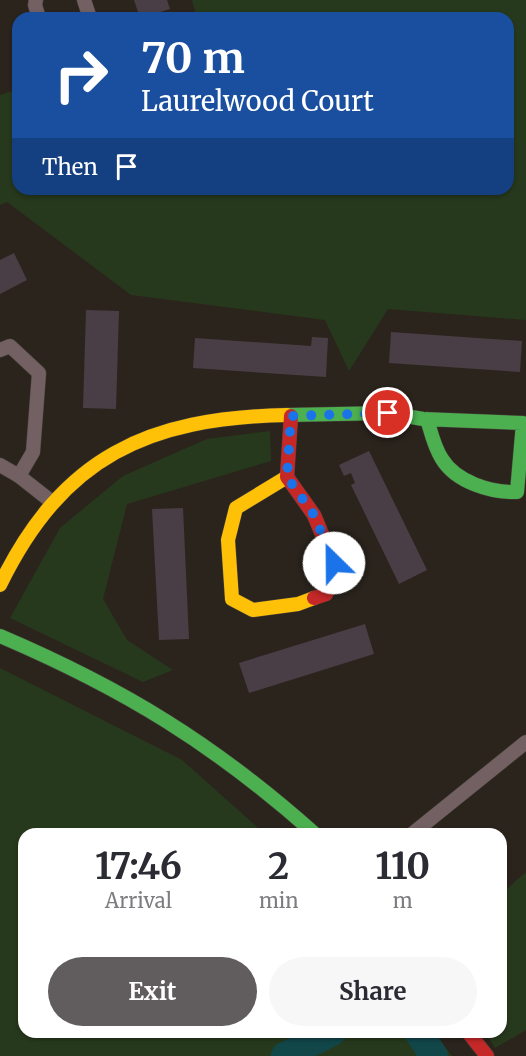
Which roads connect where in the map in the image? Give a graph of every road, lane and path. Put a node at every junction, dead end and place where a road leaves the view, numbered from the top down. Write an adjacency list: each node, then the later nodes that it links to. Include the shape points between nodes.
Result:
1 (0, 350): 5 (street, via 10,346 39,373 33,452)
2 (291, 416): 3 (street, via 388,413); 6 (street); 7 (street, via 207,420 159,431 96,464)
3 (427, 419): 3 (street, via 490,418 523,423 517,492 502,494 447,466)
4 (0, 465): 5 (street)
5 (19, 476): 7 (street)
6 (287, 477): 6 (street, via 236,508 228,540 232,599 253,610 298,604 326,594 334,563 314,515)
7 (52, 502): 8 (street, via 19,546)
8 (0, 585)
9 (0, 636): 11 (street, via 62,661 158,712 234,764)
10 (526, 742): 12 (street)
11 (308, 828)
12 (419, 828)
13 (473, 1038): 14 (street)
14 (487, 1056)

